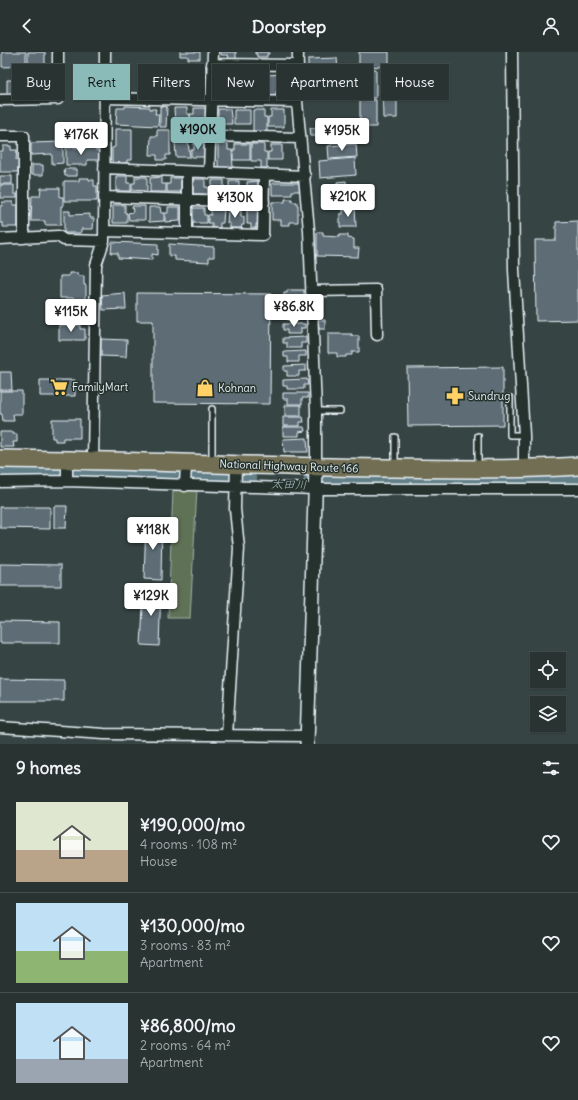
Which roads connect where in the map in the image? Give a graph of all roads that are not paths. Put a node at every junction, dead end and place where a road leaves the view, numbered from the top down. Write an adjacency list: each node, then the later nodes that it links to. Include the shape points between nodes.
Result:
1 (58, 52): 10 (street, via 58,99)
2 (105, 52): 6 (street)
3 (213, 52): 7 (street)
4 (298, 52): 8 (street)
5 (512, 52): 35 (street, via 514,270)
6 (105, 64)
7 (212, 64)
8 (298, 64)
9 (130, 98): 12 (street)
10 (0, 100)
11 (104, 100): 17 (street)
12 (212, 100): 13 (street); 15 (street)
13 (298, 102): 16 (street)
14 (0, 136): 27 (street, via 24,136)
15 (211, 136): 16 (street); 19 (street)
16 (300, 138): 21 (street)
17 (104, 168): 18 (street); 22 (street)
18 (186, 172): 19 (street); 23 (street)
19 (209, 173): 20 (street)
20 (264, 175): 21 (street); 24 (street)
21 (305, 176): 29 (street)
22 (104, 197): 23 (street); 26 (street)
23 (186, 200): 24 (street); 25 (street)
24 (264, 202): 25 (street, via 263,235)
25 (186, 233): 26 (street)
26 (104, 236): 27 (street, via 64,240 58,236); 39 (street, via 96,265)
27 (24, 238): 28 (street)
28 (0, 239)
29 (311, 291): 30 (street, via 376,290); 33 (street)
30 (377, 335)
31 (510, 398): 35 (lane, via 510,435)
32 (212, 409): 41 (lane)
33 (316, 411): 34 (lane); 49 (street)
34 (340, 411)
35 (524, 435): 45 (street)
36 (478, 436): 44 (lane)
37 (395, 437): 43 (lane)
38 (0, 460): 40 (highway, National Highway Route 166)
39 (93, 460): 40 (highway, National Highway Route 166); 46 (highway, National Highway Route 166)
40 (67, 463): 48 (street)
41 (212, 463): 46 (highway, National Highway Route 166); 47 (highway, National Highway Route 166)
42 (578, 466): 45 (highway, National Highway Route 166)
43 (395, 468): 44 (highway, National Highway Route 166); 49 (highway, National Highway Route 166)
44 (478, 469): 45 (highway, National Highway Route 166)
45 (524, 470)
46 (185, 476): 47 (street); 48 (street)
47 (235, 478): 49 (highway, National Highway Route 166); 49 (street); 53 (street, via 239,548)
48 (67, 479): 50 (street)
49 (316, 480): 51 (street); 55 (street)
50 (0, 482)
51 (578, 489)
52 (0, 727): 54 (street)
53 (227, 735): 54 (street); 55 (street)
54 (104, 739)
55 (307, 740)

